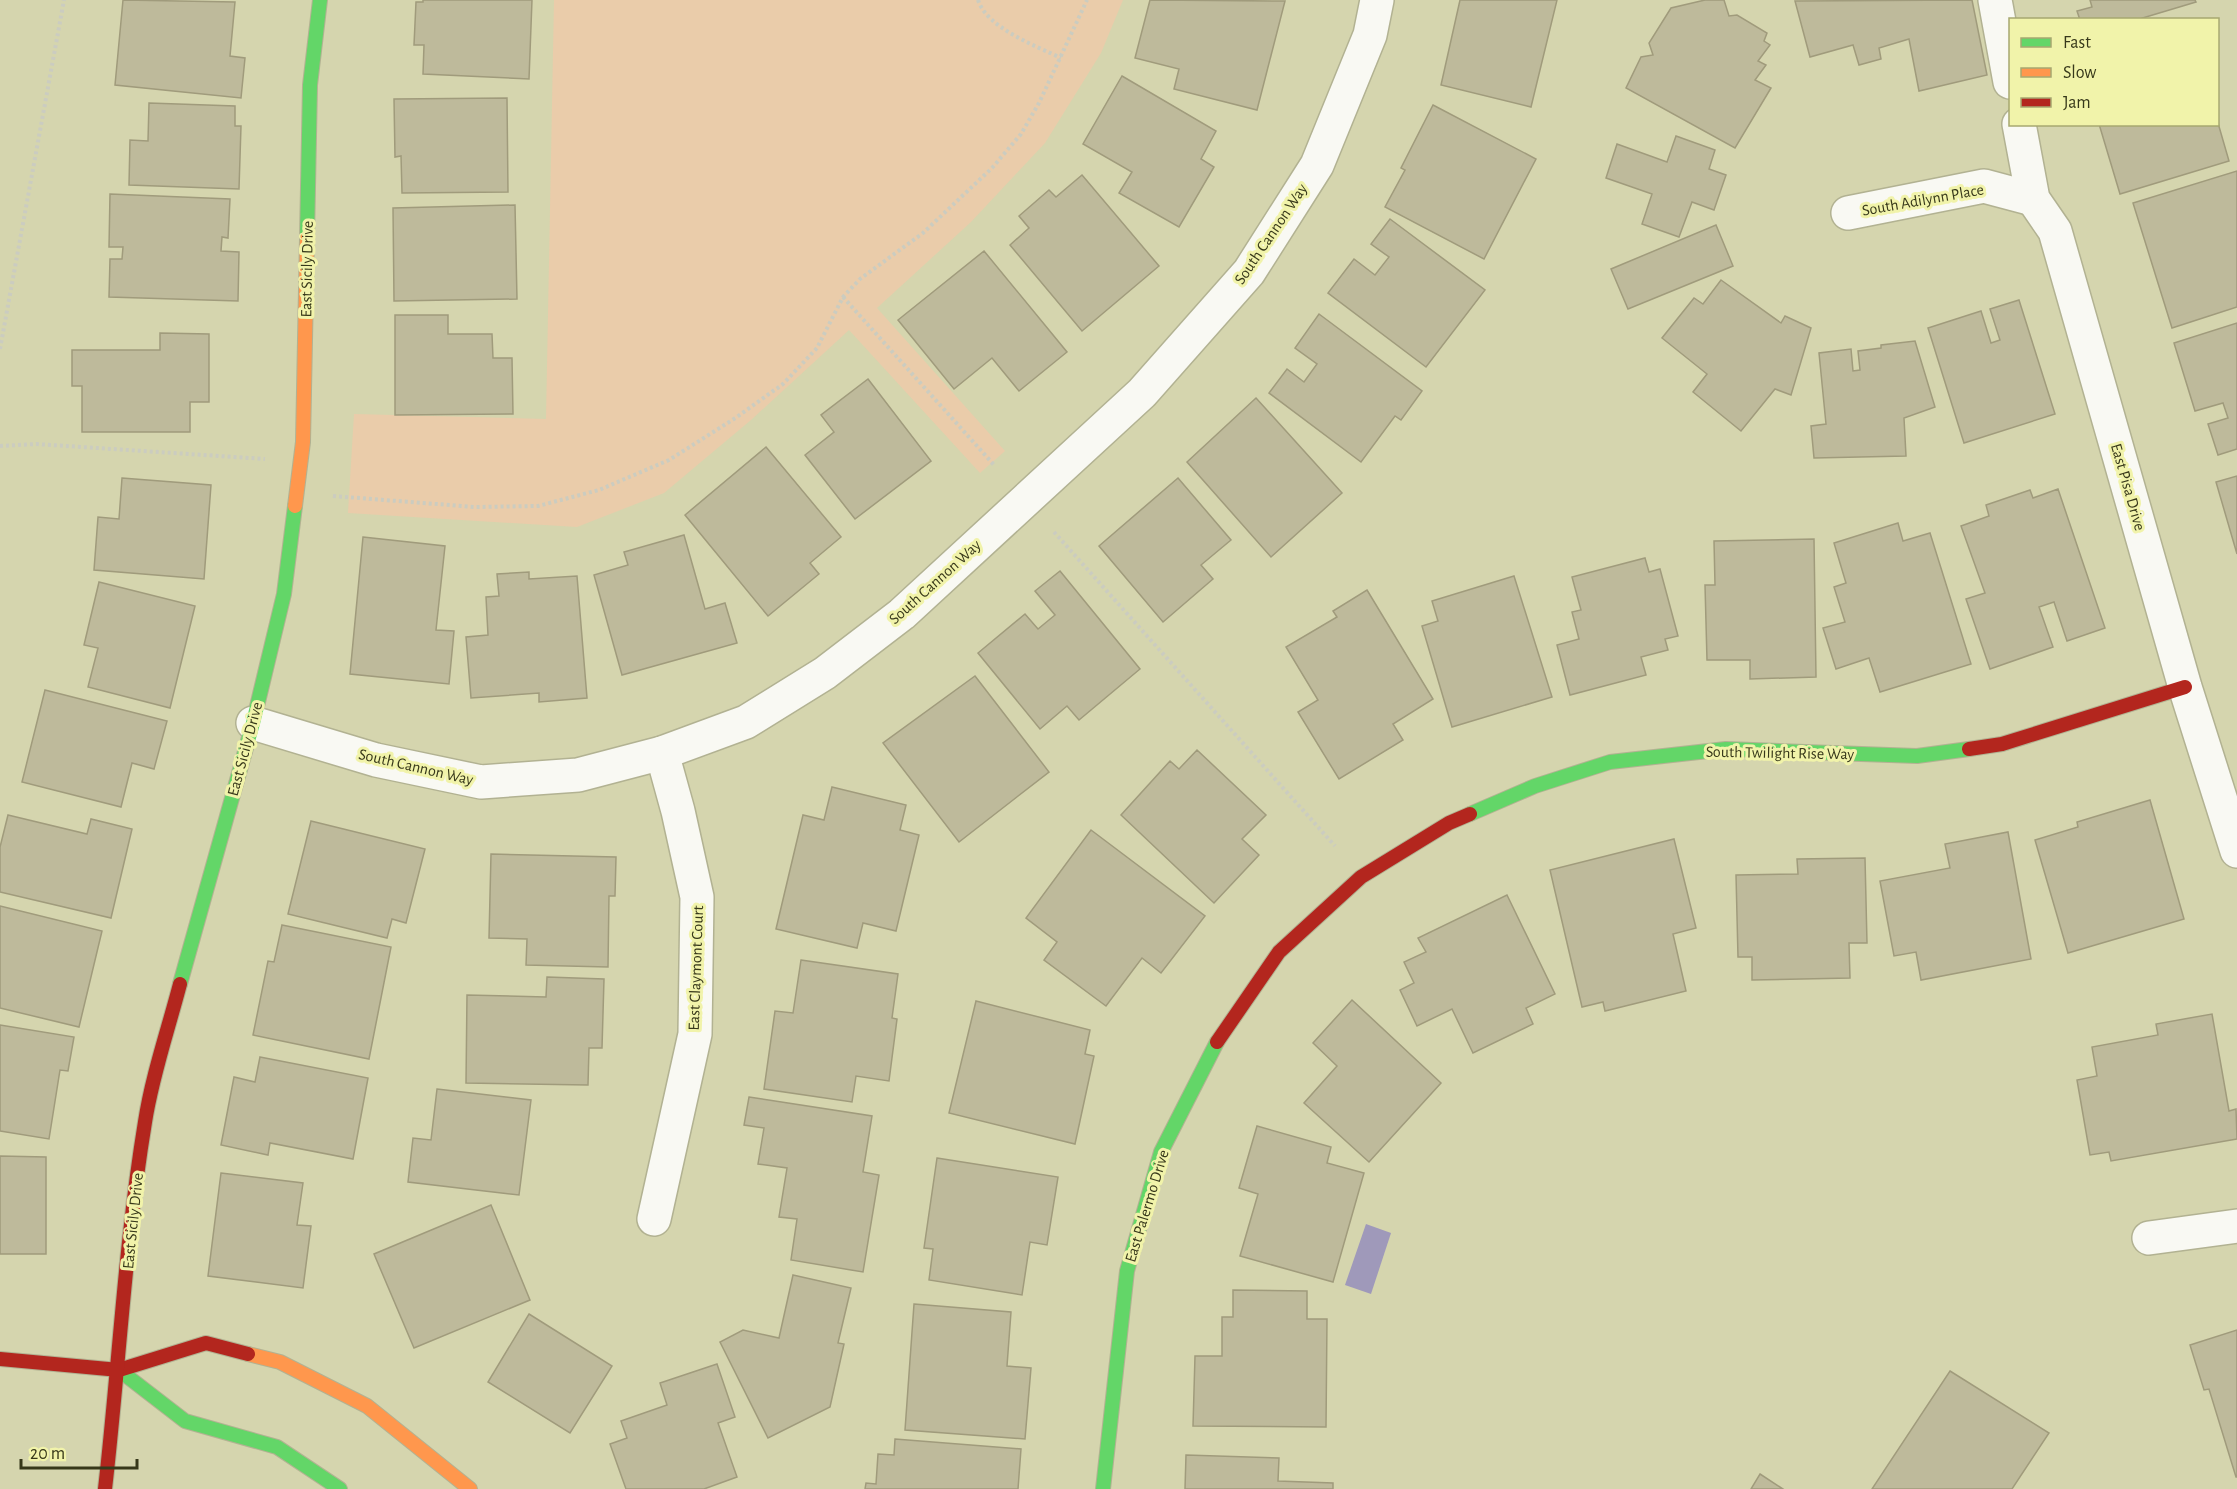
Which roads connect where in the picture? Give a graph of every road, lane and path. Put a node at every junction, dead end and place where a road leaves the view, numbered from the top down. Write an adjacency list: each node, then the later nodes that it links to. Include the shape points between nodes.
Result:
1 (64, 0): 13 (path)
2 (320, 0): 20 (street, East Sicily Drive, via 310,85 301,477 284,594)
3 (978, 0): 7 (path, via 1003,29)
4 (1087, 0): 7 (path)
5 (1377, 0): 21 (street, South Cannon Way, via 1370,35 1317,165 1249,272 1142,393 902,614 825,673 747,722)
6 (1995, 0): 8 (street)
7 (1061, 58): 12 (path, via 1021,134 992,168 923,234 860,279)
8 (2009, 77)
9 (2019, 126): 10 (street, East Pisa Drive)
10 (2033, 198): 11 (street, South Adilynn Place, via 1984,186); 19 (street, East Pisa Drive, via 2055,231)
11 (1848, 213)
12 (843, 297): 16 (path); 17 (path, via 817,348 783,384 669,460 599,490 538,506 475,507)
13 (0, 349)
14 (0, 446): 15 (path, via 36,444)
15 (275, 460)
16 (995, 466)
17 (326, 495)
18 (1054, 532): 22 (path)
19 (2185, 687): 23 (street, East Pisa Drive); 24 (street, South Twilight Rise Way, via 2002,744 1917,756 1726,749 1610,762 1535,786 1449,823 1361,877)
20 (253, 723): 21 (street, South Cannon Way, via 376,760 481,782 578,775); 29 (street, East Sicily Drive, via 145,1119)
21 (662, 753): 25 (street, East Claymont Court, via 697,897 695,1034)
22 (1335, 846)
23 (2237, 851)
24 (1279, 952): 33 (street, East Palermo Drive, via 1220,1038 1161,1152 1127,1271)
25 (654, 1219)
26 (2237, 1226): 27 (street)
27 (2150, 1238)
28 (0, 1359): 29 (street)
29 (119, 1370): 30 (street, East Sicily Drive); 31 (street, via 185,1422 277,1447); 32 (street, via 206,1343 280,1362 367,1406)
30 (105, 1489)
31 (340, 1489)
32 (470, 1489)
33 (1103, 1489)

